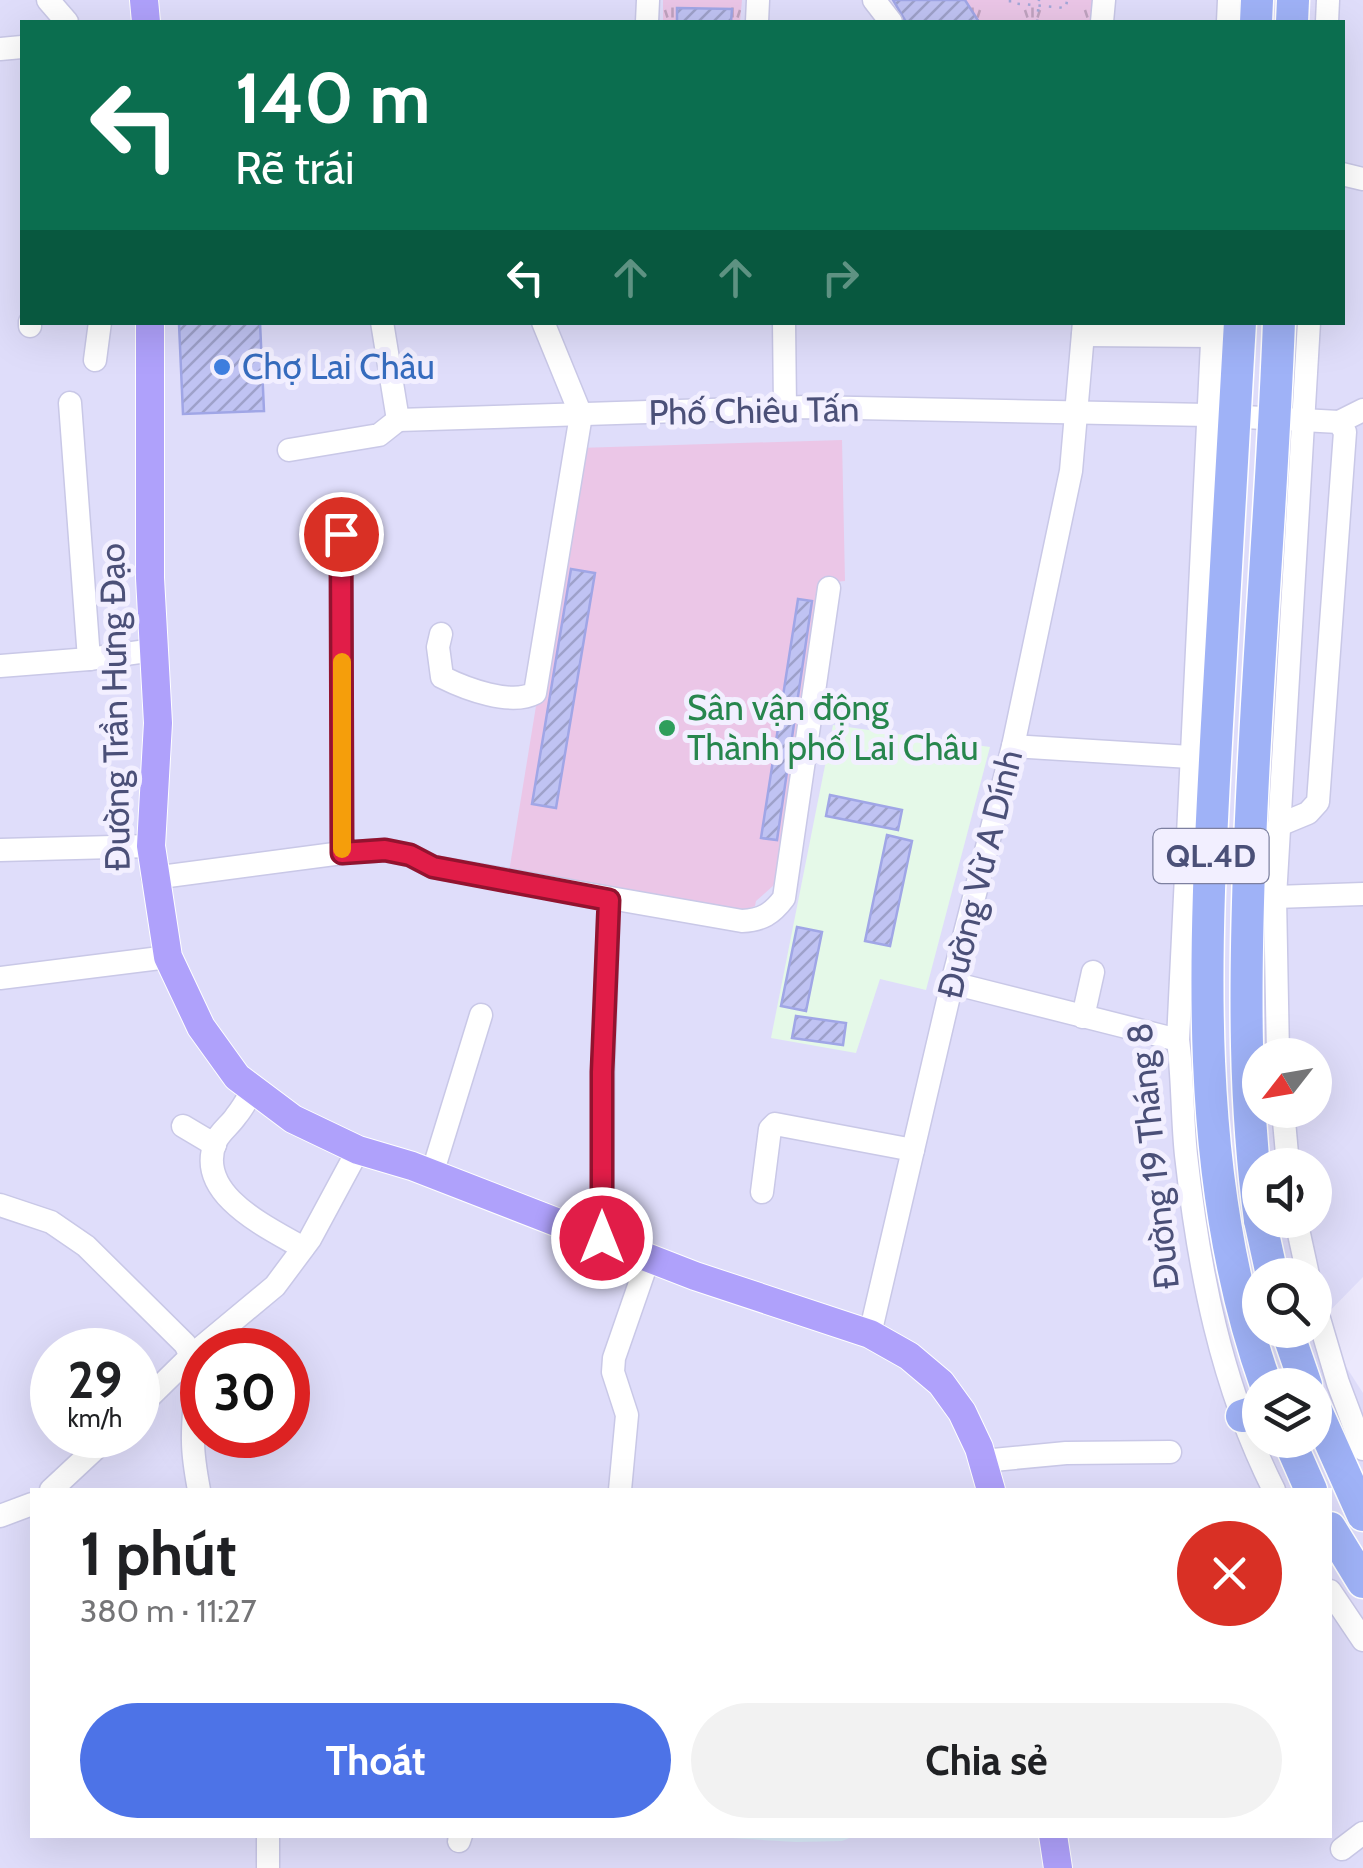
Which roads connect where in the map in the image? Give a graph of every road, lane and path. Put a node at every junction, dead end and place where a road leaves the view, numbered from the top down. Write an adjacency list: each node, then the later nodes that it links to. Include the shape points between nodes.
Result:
1 (48, 0): 5 (street)
2 (1010, 0): 4 (path)
3 (1067, 0): 4 (path, via 1066,8)
4 (1039, 3)
5 (65, 20)
6 (100, 325): 15 (street)
7 (150, 325): 29 (main road, Đường Trần Hưng Đạo)
8 (382, 325): 23 (street)
9 (544, 325): 20 (street)
10 (784, 325): 17 (street)
11 (1280, 325): 22 (highway, QL.4D)
12 (1309, 325): 22 (street)
13 (1222, 327): 14 (street); 21 (highway, Đường 19 Tháng 8 / QL.4D)
14 (1083, 329): 19 (street, Đường Vừ A Dính)
15 (95, 360)
16 (70, 403): 30 (street)
17 (785, 408): 19 (street, Phố Chiêu Tấn); 20 (street, Phố Chiêu Tấn)
18 (1363, 410): 24 (street)
19 (1078, 412): 21 (street, Phố Chiêu Tấn); 32 (street, Đường Vừ A Dính)
20 (581, 415): 23 (street, Phố Chiêu Tấn); 28 (street, via 535,693 519,699 442,677)
21 (1221, 415): 22 (street, Phố Chiêu Tấn); 33 (street, Đường 19 Tháng 8); 42 (highway, Đường 19 Tháng 8 / QL.4D, via 1211,834)
22 (1290, 419): 24 (street, Phố Chiêu Tấn); 34 (street); 54 (highway, QL.4D, via 1251,802 1244,1001)
23 (398, 420): 25 (street, via 379,435)
24 (1339, 422): 34 (street, via 1345,432 1318,802)
25 (288, 450)
26 (341, 534): 37 (street)
27 (829, 588): 41 (street, via 784,898 759,920 742,921)
28 (441, 634)
29 (154, 650): 30 (street); 35 (main road, Đường Trần Hưng Đạo, via 158,723)
30 (89, 660): 31 (street)
31 (0, 666)
32 (1013, 746): 33 (street); 46 (street, Đường Vừ A Dính)
33 (1190, 757): 42 (street, Đường 19 Tháng 8)
34 (1279, 825): 40 (street)
35 (150, 846): 36 (street); 38 (main road, Đường Trần Hưng Đạo)
36 (0, 850)
37 (342, 853): 38 (street); 41 (street, via 385,850 433,867)
38 (153, 878): 43 (main road, Đường Trần Hưng Đạo)
39 (1363, 894): 40 (street)
40 (1275, 897): 49 (street)
41 (609, 900): 60 (street)
42 (1196, 934): 50 (street, Đường 19 Tháng 8); 68 (highway, Đường 19 Tháng 8 / QL.4D, via 1223,1208)
43 (168, 957): 45 (street); 51 (main road, Đường Trần Hưng Đạo, via 200,1027)
44 (1093, 972): 48 (street)
45 (0, 978)
46 (952, 983): 48 (street); 56 (street, Đường Vừ A Dính)
47 (480, 1015): 57 (street)
48 (1083, 1017): 50 (street)
49 (1278, 1038)
50 (1178, 1040): 70 (street, Đường 19 Tháng 8, via 1202,1269 1211,1318)
51 (253, 1089): 53 (street); 55 (main road, Đường Trần Hưng Đạo, via 292,1119)
52 (183, 1126): 53 (street)
53 (216, 1145): 61 (street, via 214,1166 232,1204)
54 (1251, 1148)
55 (358, 1150): 57 (main road, Đường Trần Hưng Đạo); 61 (street)
56 (913, 1150): 58 (street, via 776,1124); 64 (street, Đường Vừ A Dính)
57 (432, 1174): 60 (main road, Đường Trần Hưng Đạo)
58 (762, 1192)
59 (0, 1205): 65 (street, via 51,1222 86,1246)
60 (602, 1238): 62 (main road, Đường Trần Hưng Đạo)
61 (303, 1248): 63 (street, via 275,1286)
62 (649, 1257): 64 (main road, Đường Trần Hưng Đạo); 81 (street, via 614,1358 627,1415)
63 (224, 1328)
64 (870, 1334): 78 (main road, Đường Trần Hưng Đạo, via 941,1383)
65 (180, 1339)
66 (1328, 1348): 72 (street)
67 (180, 1367): 69 (street)
68 (1261, 1368)
69 (160, 1386)
70 (1242, 1392)
71 (1332, 1446): 86 (highway)
72 (1363, 1448)
73 (1170, 1452): 78 (street)
74 (85, 1458): 80 (street)
75 (193, 1458): 79 (street)
76 (1264, 1458): 83 (street, Đường 19 Tháng 8)
77 (1296, 1458): 84 (highway)
78 (983, 1461): 82 (main road, Đường Trần Hưng Đạo)
79 (192, 1486)
80 (53, 1488)
81 (620, 1488)
82 (990, 1488)
83 (1273, 1488)
84 (1310, 1488)
85 (30, 1505): 87 (street)
86 (1363, 1515)
87 (0, 1516)
88 (1332, 1531): 89 (highway)
89 (1363, 1582)
90 (1332, 1593): 91 (street)
91 (1363, 1640)
92 (1363, 1833): 95 (street)
93 (268, 1838): 96 (street)
94 (1053, 1838): 97 (main road)
95 (1342, 1849)
96 (268, 1868)
97 (1058, 1868)

